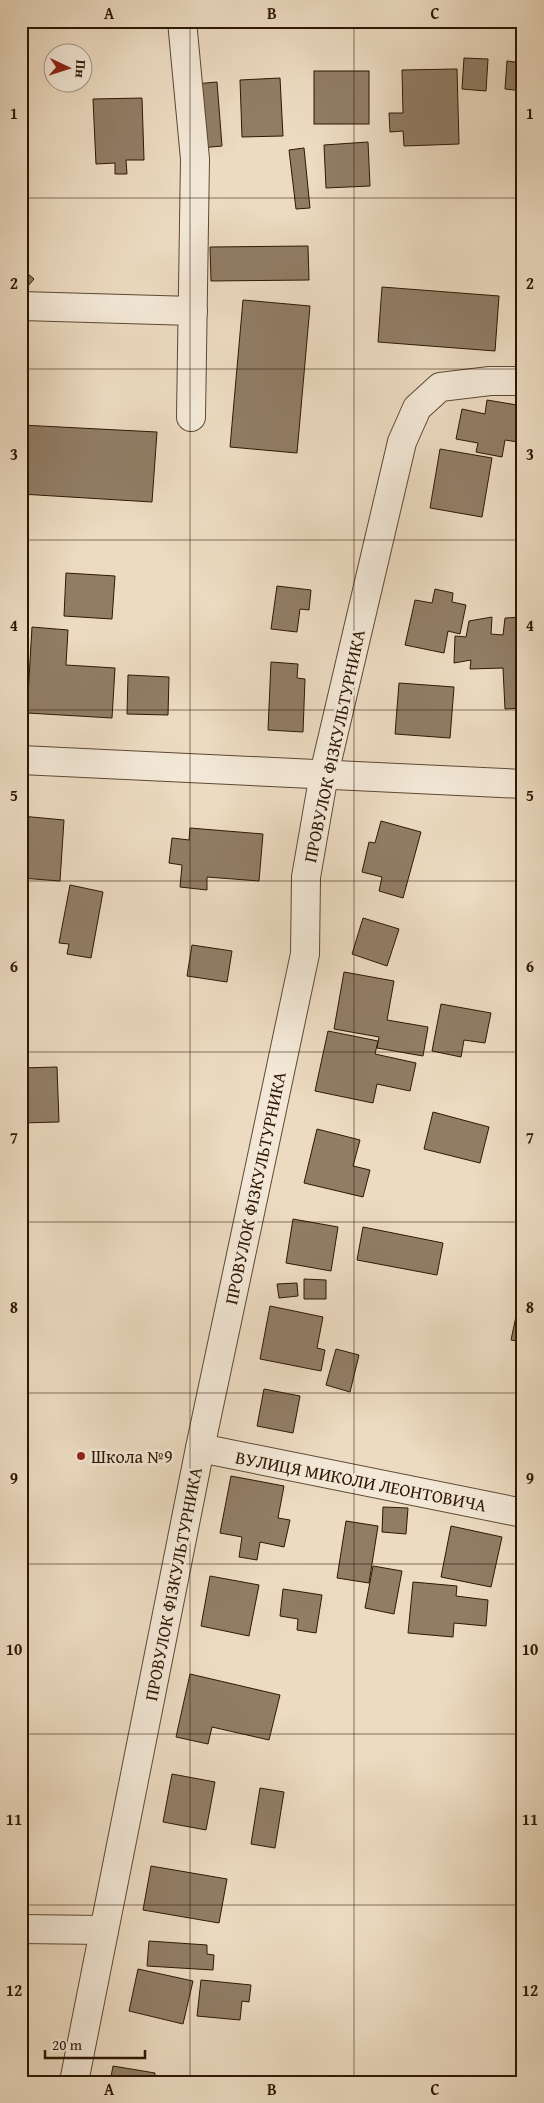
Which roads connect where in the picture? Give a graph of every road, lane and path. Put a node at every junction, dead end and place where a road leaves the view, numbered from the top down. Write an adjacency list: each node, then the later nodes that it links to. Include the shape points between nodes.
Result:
1 (182, 21): 3 (street, via 195,159)
2 (21, 306): 3 (street)
3 (192, 311): 5 (street)
4 (523, 381): 7 (street, ПРОВУЛОК ФІЗКУЛЬТУРНИКА, via 440,387 417,408 402,442)
5 (191, 417)
6 (21, 760): 7 (street)
7 (324, 774): 8 (street); 9 (street, ПРОВУЛОК ФІЗКУЛЬТУРНИКА, via 306,878 305,954)
8 (523, 784)
9 (200, 1448): 10 (street, ВУЛИЦЯ МИКОЛИ ЛЕОНТОВИЧА); 12 (street, ПРОВУЛОК ФІЗКУЛЬТУРНИКА)
10 (523, 1513)
11 (21, 1929): 12 (street)
12 (104, 1930): 13 (street, ПРОВУЛОК ФІЗКУЛЬТУРНИКА)
13 (74, 2082)

